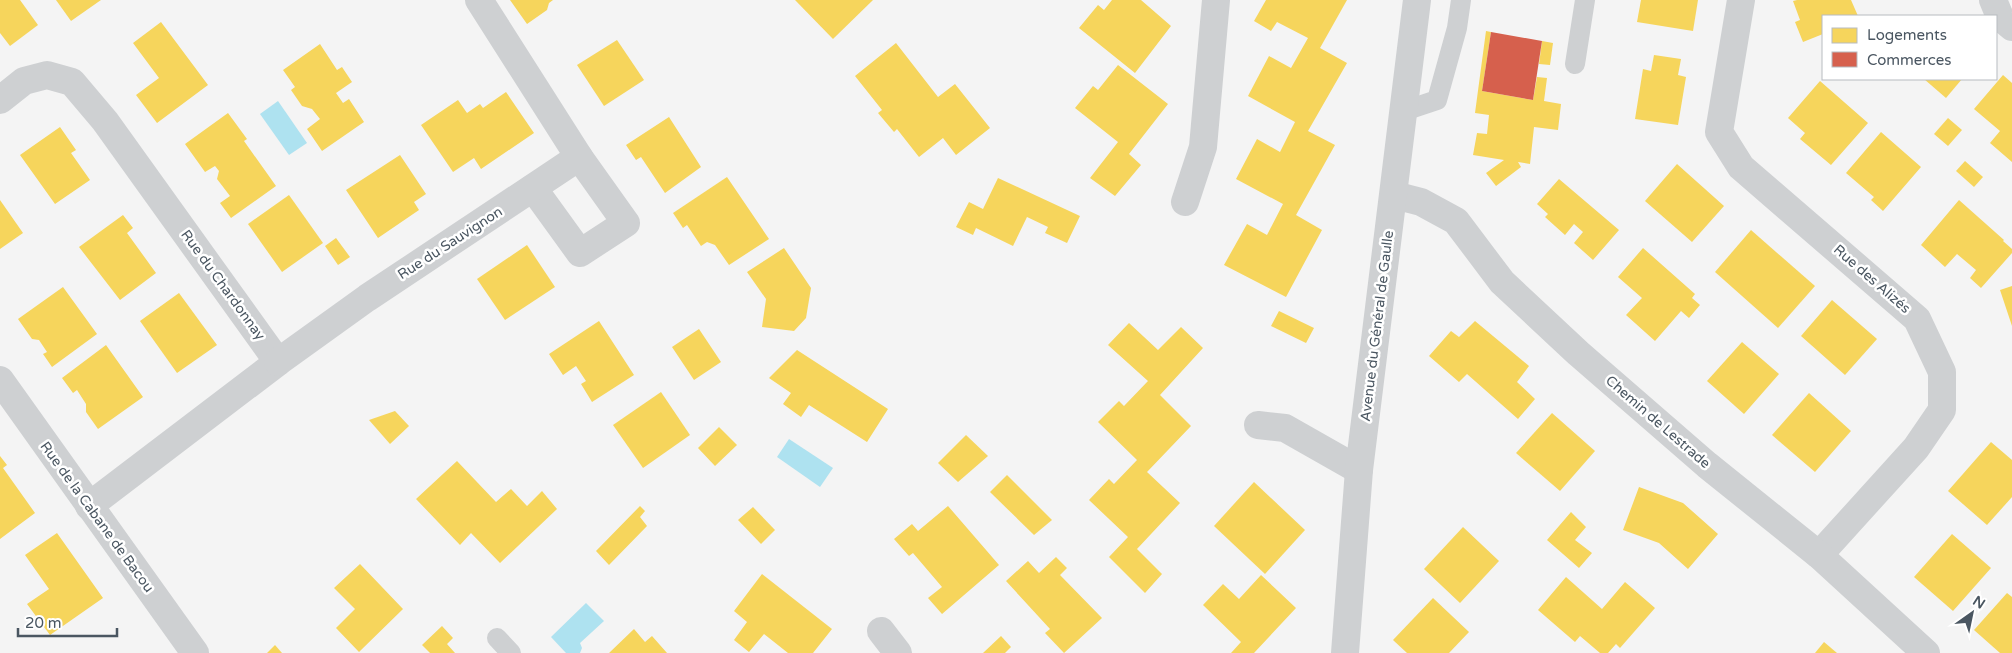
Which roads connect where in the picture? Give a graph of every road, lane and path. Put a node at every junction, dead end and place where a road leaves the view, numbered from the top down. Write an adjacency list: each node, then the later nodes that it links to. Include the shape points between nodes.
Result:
1 (479, 0): 12 (street)
2 (1216, 0): 15 (street, via 1203,147)
3 (1417, 0): 11 (street, Avenue du Général de Gaulle)
4 (1461, 0): 11 (lane, via 1457,28 1437,100)
5 (1586, 0): 9 (lane)
6 (1741, 0): 21 (street, Rue des Alizés, via 1719,132 1741,167 1918,319 1942,372 1942,410 1916,448)
7 (1993, 0): 8 (street, via 2000,17)
8 (2012, 27)
9 (1575, 64)
10 (0, 100): 16 (street, Rue du Chardonnay, via 24,80 47,75 72,82 105,120)
11 (1404, 111): 14 (street, Avenue du Général de Gaulle)
12 (580, 157): 13 (street, Rue du Sauvignon); 13 (street, via 626,223 580,254)
13 (534, 188): 16 (street, Rue du Sauvignon, via 367,298)
14 (1394, 195): 19 (street, Avenue du Général de Gaulle); 21 (street, Chemin de Lestrade, via 1421,202 1456,221 1502,282 1578,353 1707,465)
15 (1185, 202)
16 (278, 362): 20 (street)
17 (0, 380): 20 (street, Rue de la Cabane de Bacou)
18 (1258, 425): 19 (street, via 1286,428)
19 (1359, 470): 27 (street, Avenue du Général de Gaulle)
20 (89, 506): 24 (street, Rue de la Cabane de Bacou)
21 (1819, 555): 28 (street, Chemin de Lestrade)
22 (880, 631): 26 (street)
23 (497, 638): 25 (lane)
24 (196, 653)
25 (511, 653)
26 (898, 653)
27 (1345, 653)
28 (1926, 653)

